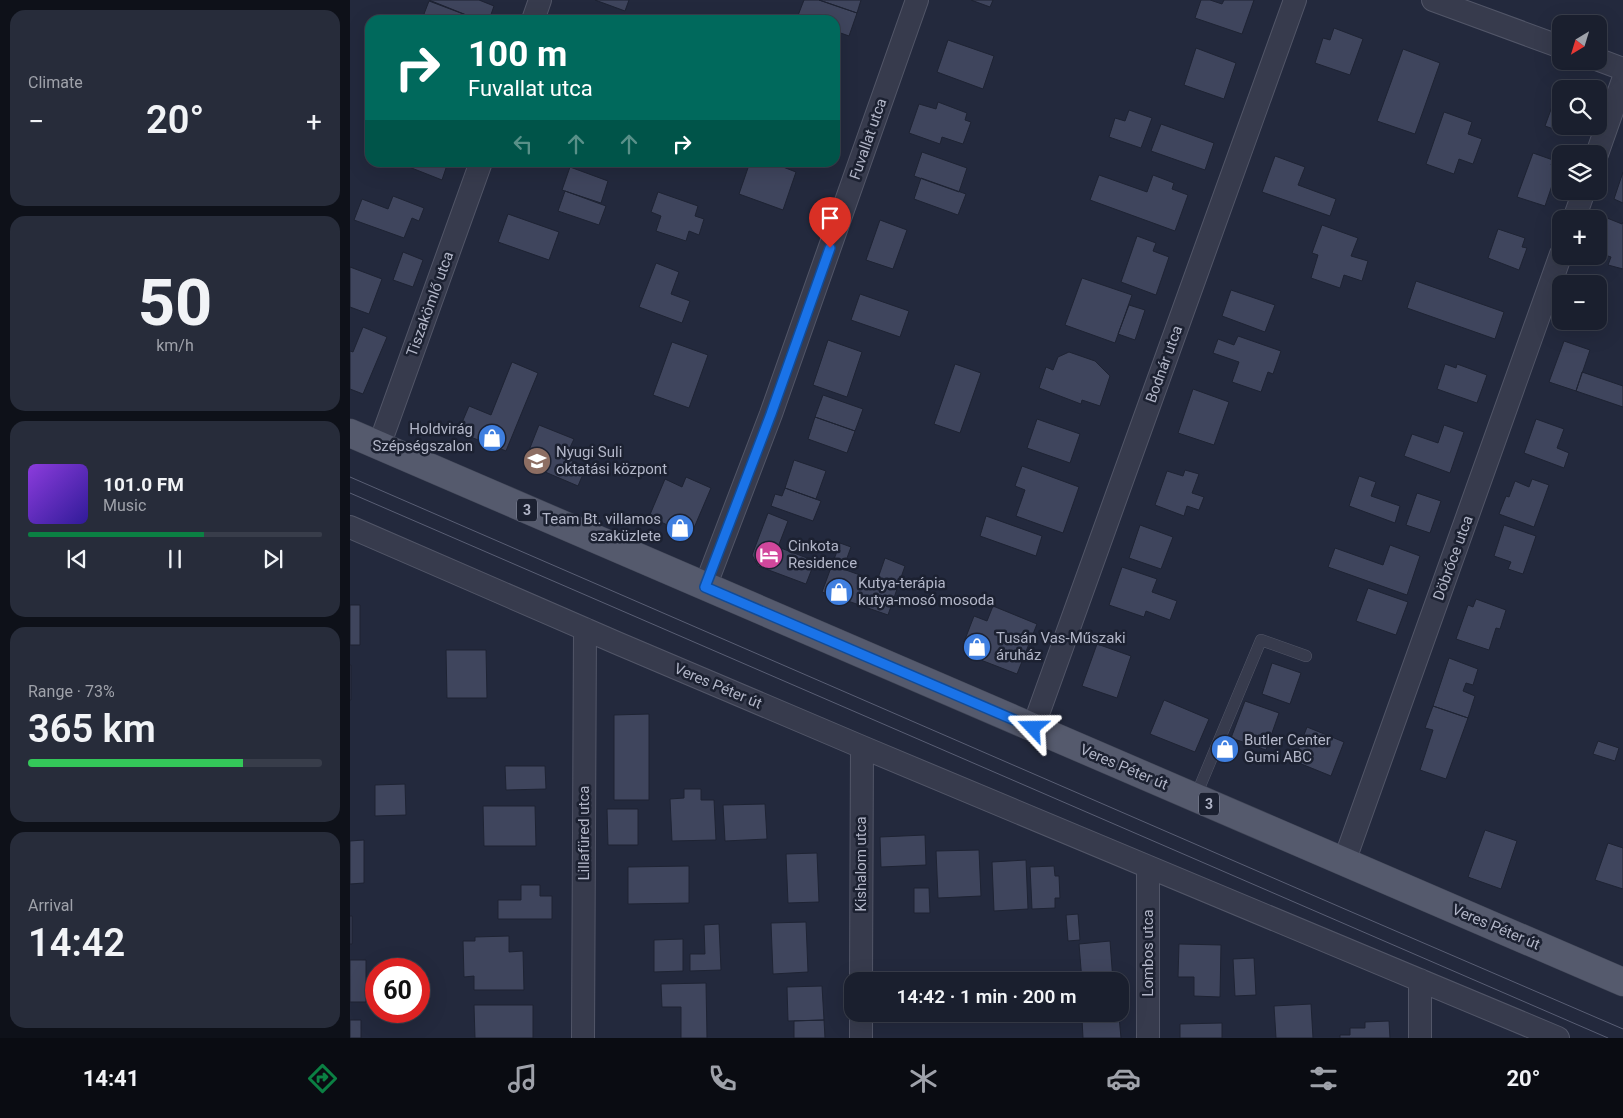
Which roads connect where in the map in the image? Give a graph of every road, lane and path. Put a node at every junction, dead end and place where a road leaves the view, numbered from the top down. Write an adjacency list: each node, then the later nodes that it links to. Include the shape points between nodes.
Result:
1 (540, 0): 5 (street)
2 (917, 0): 16 (street, Fuvallat utca, via 771,414)
3 (1295, 0): 19 (street, Bodnár utca)
4 (1433, 0): 6 (street)
5 (535, 15)
6 (1552, 44)
7 (1608, 63): 8 (street)
8 (1623, 69)
9 (1623, 80): 10 (street)
10 (1600, 145)
11 (479, 167): 14 (street, Tiszakömlő utca)
12 (1557, 265): 22 (street, Döbrőce utca)
13 (350, 434): 14 (main road, Veres Péter út / 3)
14 (379, 446): 16 (main road, Veres Péter út / 3)
15 (350, 527): 17 (street, Veres Péter út)
16 (705, 587): 19 (main road, Veres Péter út / 3)
17 (585, 629): 20 (street, Veres Péter út); 28 (street, Lillafüred utca)
18 (1306, 656): 21 (lane, via 1261,640)
19 (1033, 728): 21 (main road, Veres Péter út / 3)
20 (862, 747): 23 (street, Veres Péter út); 24 (street, Kishalom utca)
21 (1195, 798): 22 (main road, Veres Péter út / 3)
22 (1344, 862): 26 (main road, Veres Péter út / 3)
23 (1148, 868): 25 (street, Veres Péter út); 30 (street, Lombos utca)
24 (861, 972)
25 (1420, 980): 31 (street); 32 (street, Veres Péter út)
26 (1623, 982)
27 (861, 1022): 29 (street)
28 (583, 1038)
29 (860, 1038)
30 (1148, 1038)
31 (1420, 1038)
32 (1558, 1038)

